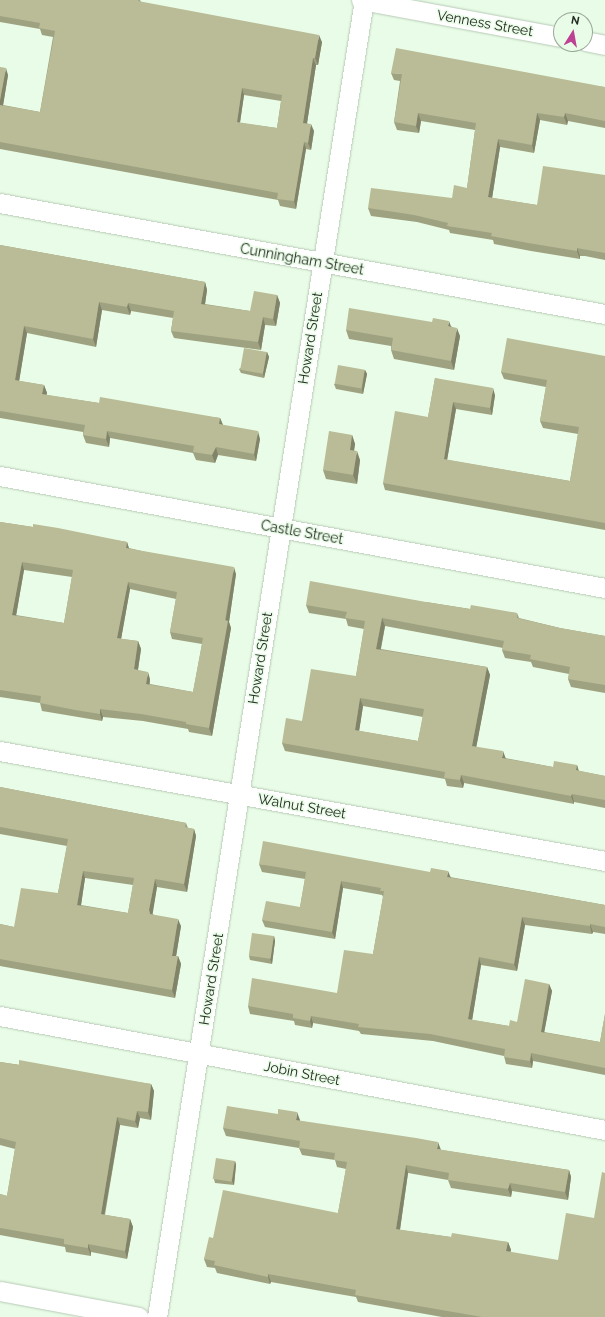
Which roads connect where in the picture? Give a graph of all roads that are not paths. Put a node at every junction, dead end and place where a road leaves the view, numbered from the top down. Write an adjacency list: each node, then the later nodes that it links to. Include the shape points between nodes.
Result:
1 (363, 0): 2 (street, Venness Street); 6 (street, Howard Street)
2 (553, 36)
3 (593, 43): 4 (street)
4 (605, 45)
5 (0, 203): 6 (street, Cunningham Street)
6 (322, 262): 7 (street, Cunningham Street); 9 (street, Howard Street)
7 (605, 314)
8 (0, 476): 9 (street, Castle Street)
9 (280, 528): 10 (street, Castle Street); 12 (street, Howard Street)
10 (605, 588)
11 (0, 751): 12 (street, Walnut Street)
12 (240, 795): 13 (street, Walnut Street); 15 (street, Howard Street)
13 (605, 861)
14 (0, 1016): 15 (street, Jobin Street)
15 (200, 1054): 16 (street, Jobin Street); 19 (street, Howard Street)
16 (605, 1130)
17 (0, 1292): 18 (street)
18 (139, 1317)
19 (157, 1317)

